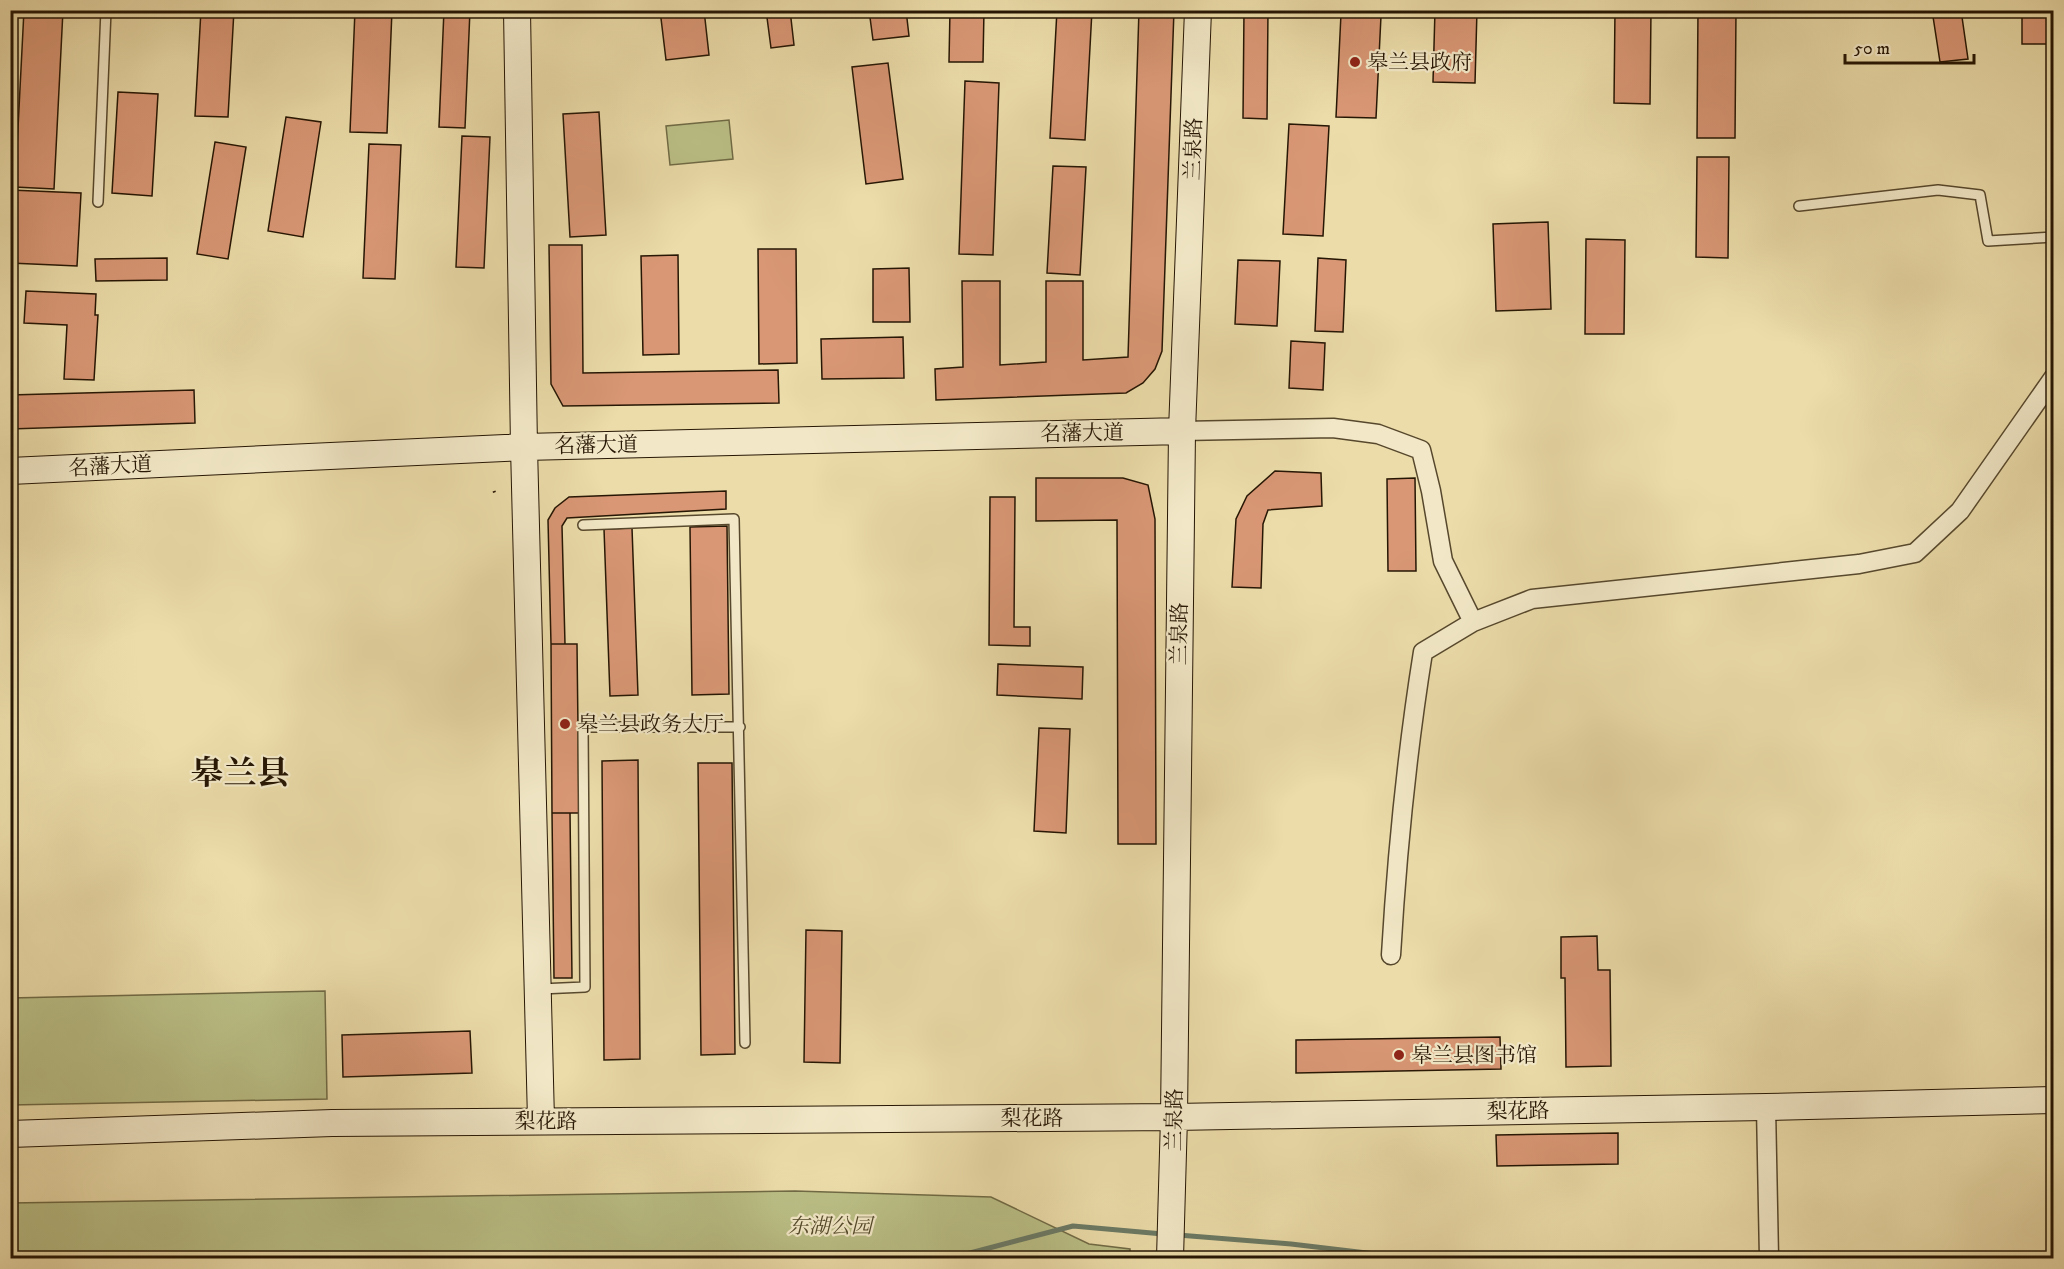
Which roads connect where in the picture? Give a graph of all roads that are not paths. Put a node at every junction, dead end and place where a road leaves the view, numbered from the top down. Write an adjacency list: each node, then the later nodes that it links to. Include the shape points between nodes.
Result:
1 (106, 10): 4 (lane)
2 (517, 10): 9 (main road)
3 (1198, 10): 8 (main road, 兰泉路)
4 (98, 202)
5 (1799, 206): 6 (lane, via 1938,190 1980,195 1988,241)
6 (2054, 237)
7 (2054, 377): 12 (street, via 1960,511 1915,553 1859,564 1532,598)
8 (1182, 431): 9 (main road, 名藩大道); 12 (street, via 1333,428 1378,434 1421,450 1443,561); 19 (main road, 兰泉路)
9 (524, 447): 10 (main road, 名藩大道); 15 (main road)
10 (10, 471)
11 (583, 525): 13 (lane, via 734,519)
12 (1473, 622): 14 (street, via 1423,652 1410,732)
13 (740, 727): 15 (lane, via 583,727 585,987); 16 (lane)
14 (1390, 955)
15 (538, 989): 20 (main road)
16 (745, 1043)
17 (2054, 1100): 18 (main road, 梨花路)
18 (1766, 1107): 19 (main road, 梨花路); 22 (street)
19 (1174, 1117): 20 (main road, 梨花路); 23 (main road, 兰泉路)
20 (541, 1120): 21 (main road, 梨花路)
21 (10, 1134)
22 (1769, 1250)
23 (1170, 1254)

